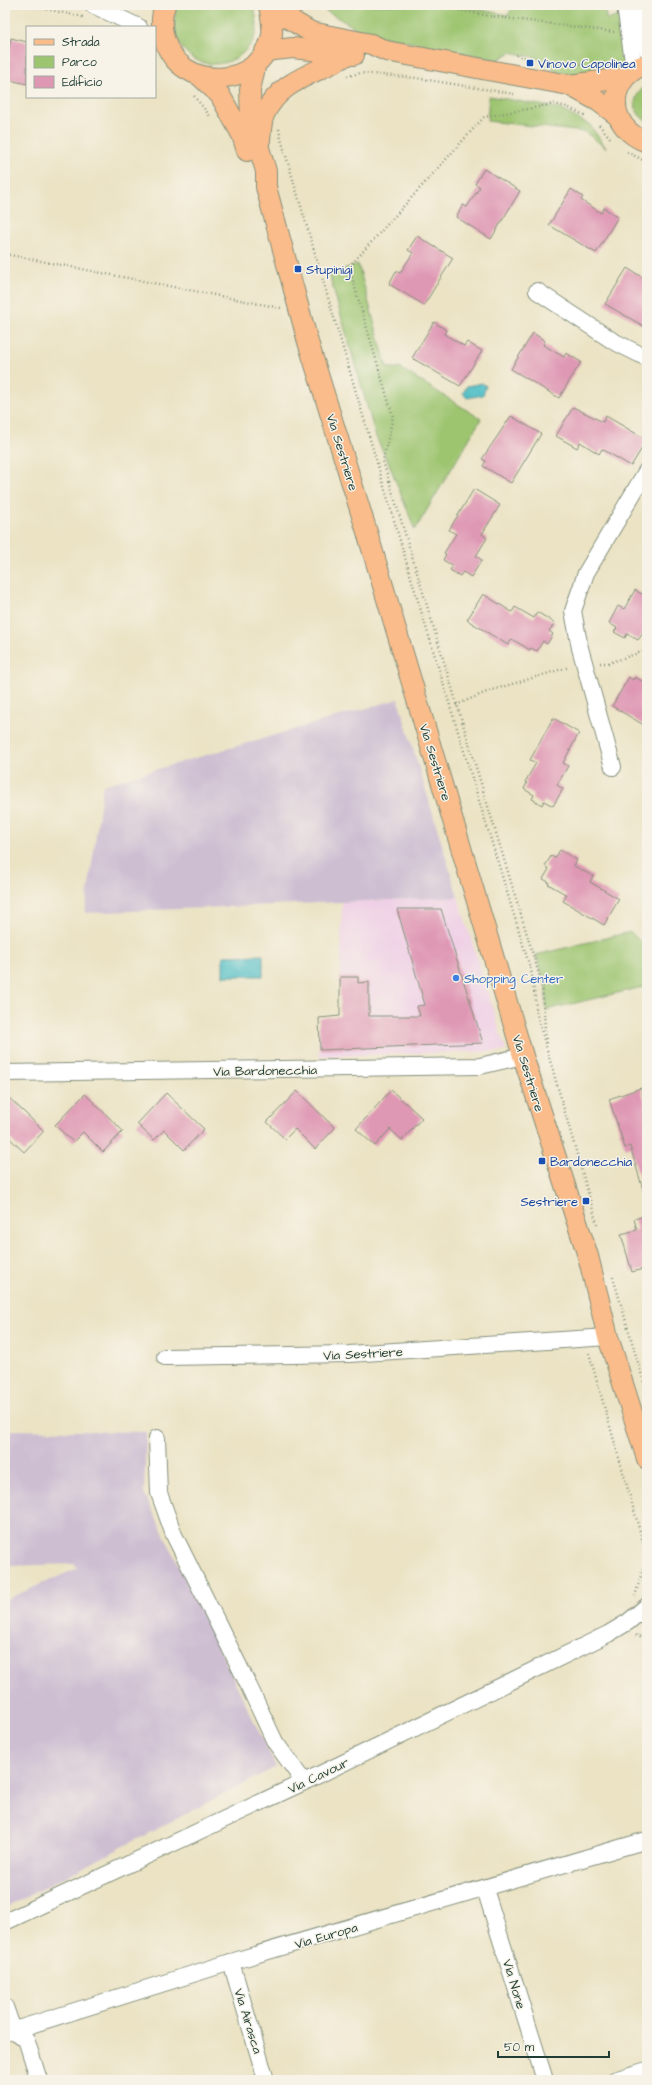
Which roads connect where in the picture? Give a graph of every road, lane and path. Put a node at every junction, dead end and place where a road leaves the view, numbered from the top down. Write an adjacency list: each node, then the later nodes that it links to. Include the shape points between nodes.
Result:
1 (27, 5): 7 (path)
2 (165, 5): 10 (main road)
3 (431, 5): 9 (path, via 490,16)
4 (625, 5): 17 (street)
5 (631, 5): 11 (street)
6 (269, 6): 12 (main road, via 311,32 371,44); 14 (main road, Via Sestriere, via 272,36)
7 (89, 11): 8 (street)
8 (136, 26)
9 (618, 33)
10 (160, 40): 18 (main road, via 179,64)
11 (647, 50)
12 (386, 51): 13 (main road, via 370,55); 20 (main road)
13 (347, 55): 14 (main road, via 293,48); 28 (main road, Via Sestriere, via 330,66 303,76 285,87 273,99 263,116)
14 (260, 57): 18 (main road, via 244,72 230,77 215,79); 28 (main road, Via Sestriere, via 250,90 251,122)
15 (546, 63): 16 (path)
16 (590, 64)
17 (635, 70): 20 (main road); 24 (main road, via 617,94)
18 (200, 76): 29 (main road, Via Sestriere, via 220,95 242,135 254,174)
19 (345, 76): 21 (path, via 361,73 416,78)
20 (569, 85): 24 (main road)
21 (519, 95)
22 (548, 99): 23 (path, via 568,104)
23 (587, 114)
24 (618, 116): 27 (main road, via 631,134)
25 (590, 118): 37 (path, via 554,104 484,117 349,267 393,417 383,461)
26 (278, 122): 39 (path, via 415,591 532,974 537,1016)
27 (647, 142)
28 (258, 149): 29 (main road, Via Sestriere, via 266,172)
29 (266, 187): 32 (main road, Via Sestriere)
30 (5, 254): 32 (path, via 285,309)
31 (537, 291): 33 (street, via 613,341)
32 (298, 308): 40 (main road, Via Sestriere, via 372,547)
33 (647, 358)
34 (647, 470): 36 (street, via 586,572 575,605 573,612)
35 (647, 650): 36 (path, via 609,663)
36 (584, 663): 37 (path, via 489,691); 38 (street)
37 (456, 705): 39 (path, via 542,984)
38 (614, 767)
39 (546, 1049): 42 (path)
40 (523, 1056): 41 (street, Via Bardonecchia, via 480,1066); 44 (main road, Via Sestriere, via 588,1256)
41 (5, 1073)
42 (598, 1226)
43 (611, 1271): 47 (path)
44 (608, 1337): 45 (street, Via Sestriere); 49 (main road, Via Sestriere)
45 (584, 1339): 46 (street, Via Sestriere, via 349,1354); 50 (path, via 645,1549)
46 (165, 1357)
47 (647, 1393)
48 (157, 1438): 54 (street, via 159,1493 174,1535 274,1742)
49 (647, 1459)
50 (640, 1602): 52 (street, Via Cavour)
51 (647, 1620): 52 (street)
52 (628, 1622): 53 (path, via 638,1637); 54 (street, Via Cavour)
53 (647, 1632)
54 (304, 1782): 57 (street, Via Cavour)
55 (647, 1840): 56 (street, Via Europa)
56 (485, 1889): 58 (street, Via Europa); 64 (street, Via None)
57 (5, 1922)
58 (231, 1962): 60 (street, Via Europa); 63 (street, Via Airasca)
59 (5, 2008): 60 (street)
60 (9, 2031): 62 (street, via 26,2039)
61 (647, 2070): 65 (street)
62 (39, 2080)
63 (266, 2080)
64 (545, 2080)
65 (614, 2080)

